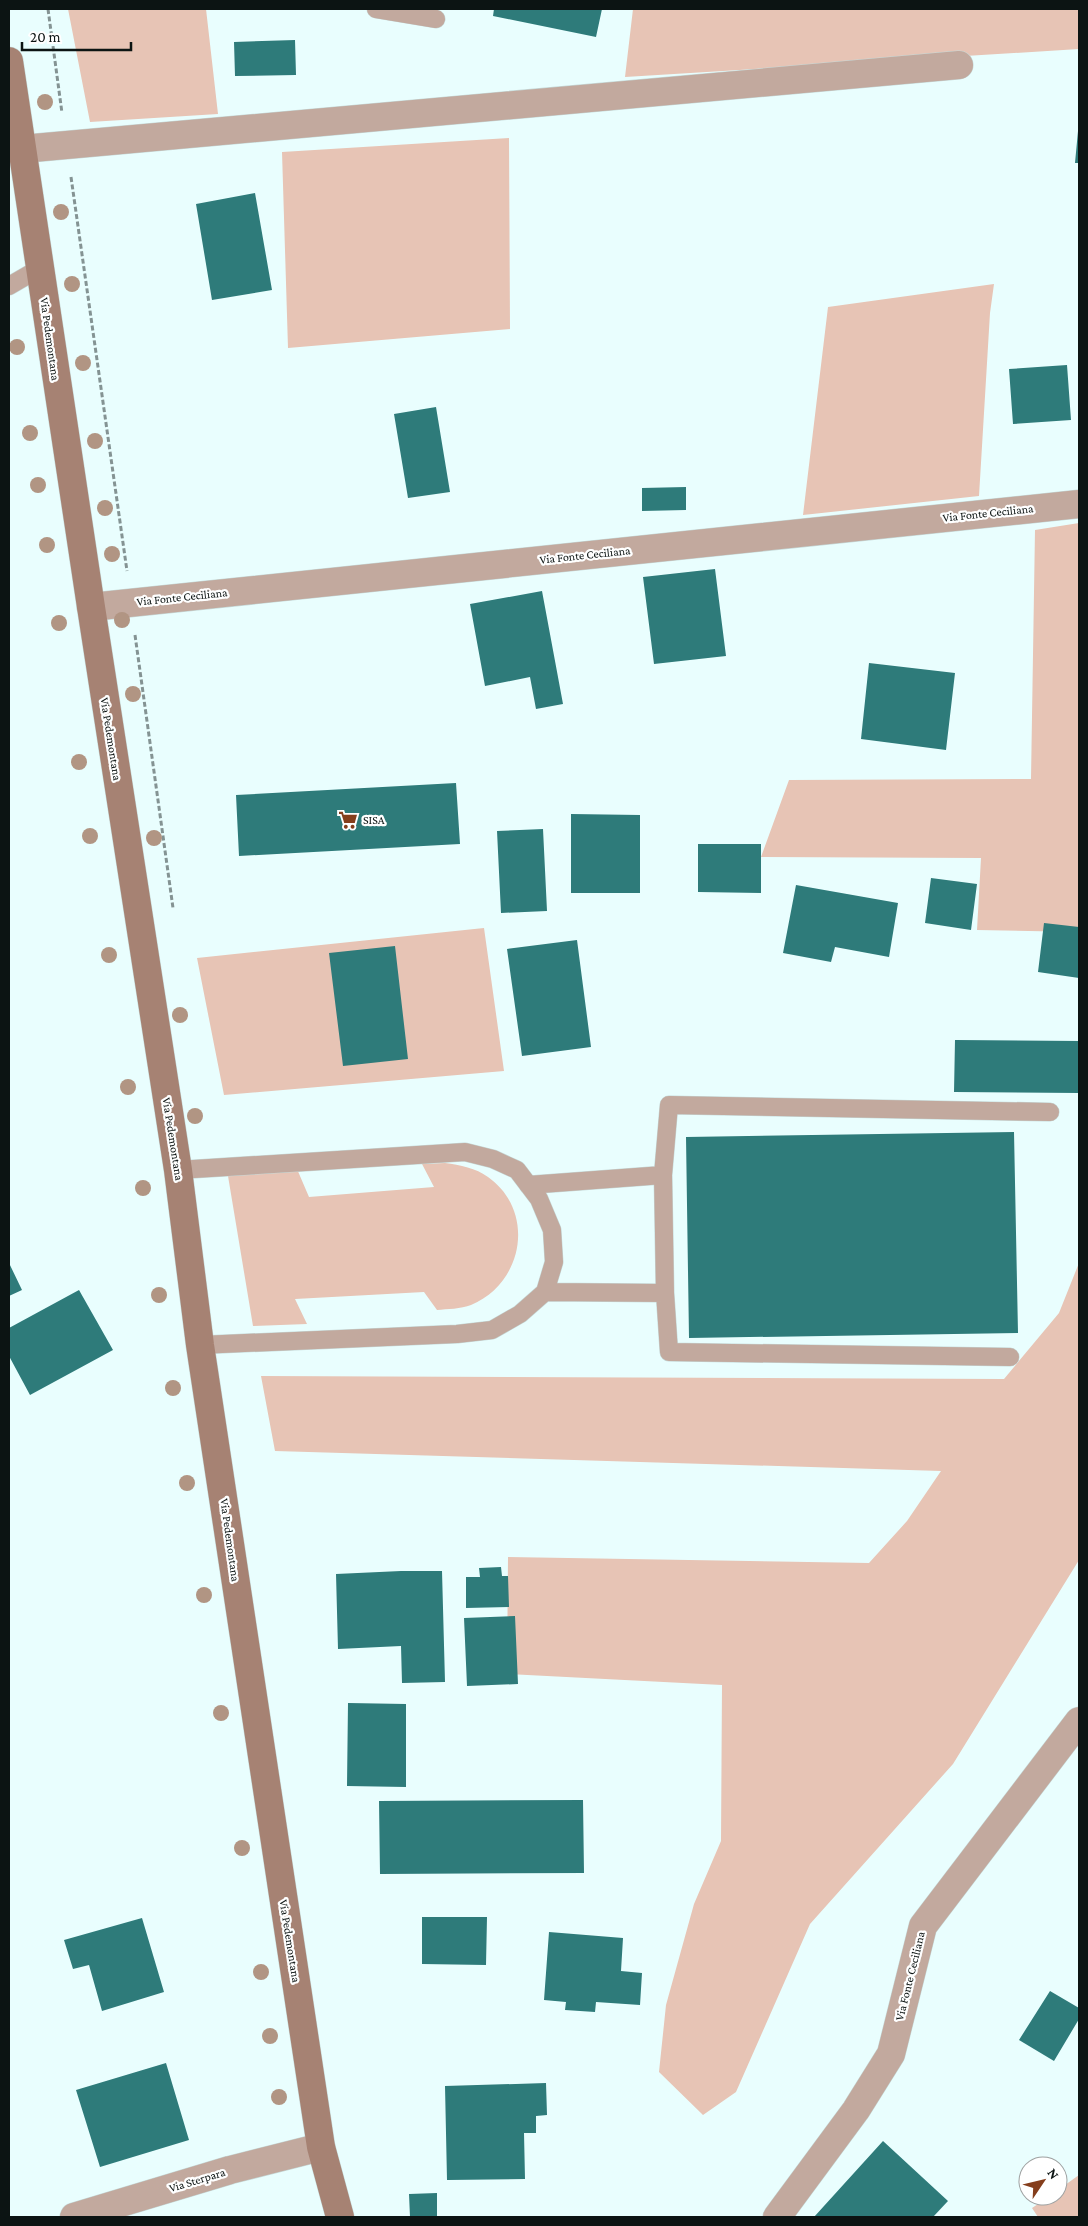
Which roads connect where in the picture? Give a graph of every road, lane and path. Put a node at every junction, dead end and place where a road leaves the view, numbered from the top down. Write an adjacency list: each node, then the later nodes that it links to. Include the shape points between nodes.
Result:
1 (376, 9): 2 (lane)
2 (436, 20)
3 (9, 61): 5 (street, Via Pedemontana)
4 (959, 65): 5 (street)
5 (22, 149): 6 (street, Via Pedemontana)
6 (40, 268): 7 (lane); 9 (street, Via Pedemontana)
7 (9, 286)
8 (1079, 504): 9 (street, Via Fonte Ceciliana)
9 (90, 607): 11 (street, Via Pedemontana)
10 (1050, 1112): 12 (lane, via 669,1106)
11 (178, 1170): 13 (lane, via 465,1152 493,1159 517,1170); 16 (street, Via Pedemontana)
12 (663, 1176): 13 (lane); 15 (lane)
13 (528, 1184): 14 (lane, via 539,1199 552,1230 554,1262)
14 (545, 1292): 15 (lane); 16 (lane, via 520,1314 492,1330)
15 (665, 1293): 17 (lane, via 669,1352)
16 (200, 1345): 19 (street, Via Pedemontana)
17 (1010, 1357)
18 (1079, 1721): 22 (street, Via Fonte Ceciliana, via 923,1926 891,2054 856,2110)
19 (321, 2147): 20 (street, Via Sterpara); 21 (street, Via Pedemontana)
20 (74, 2217)
21 (340, 2217)
22 (777, 2217)

